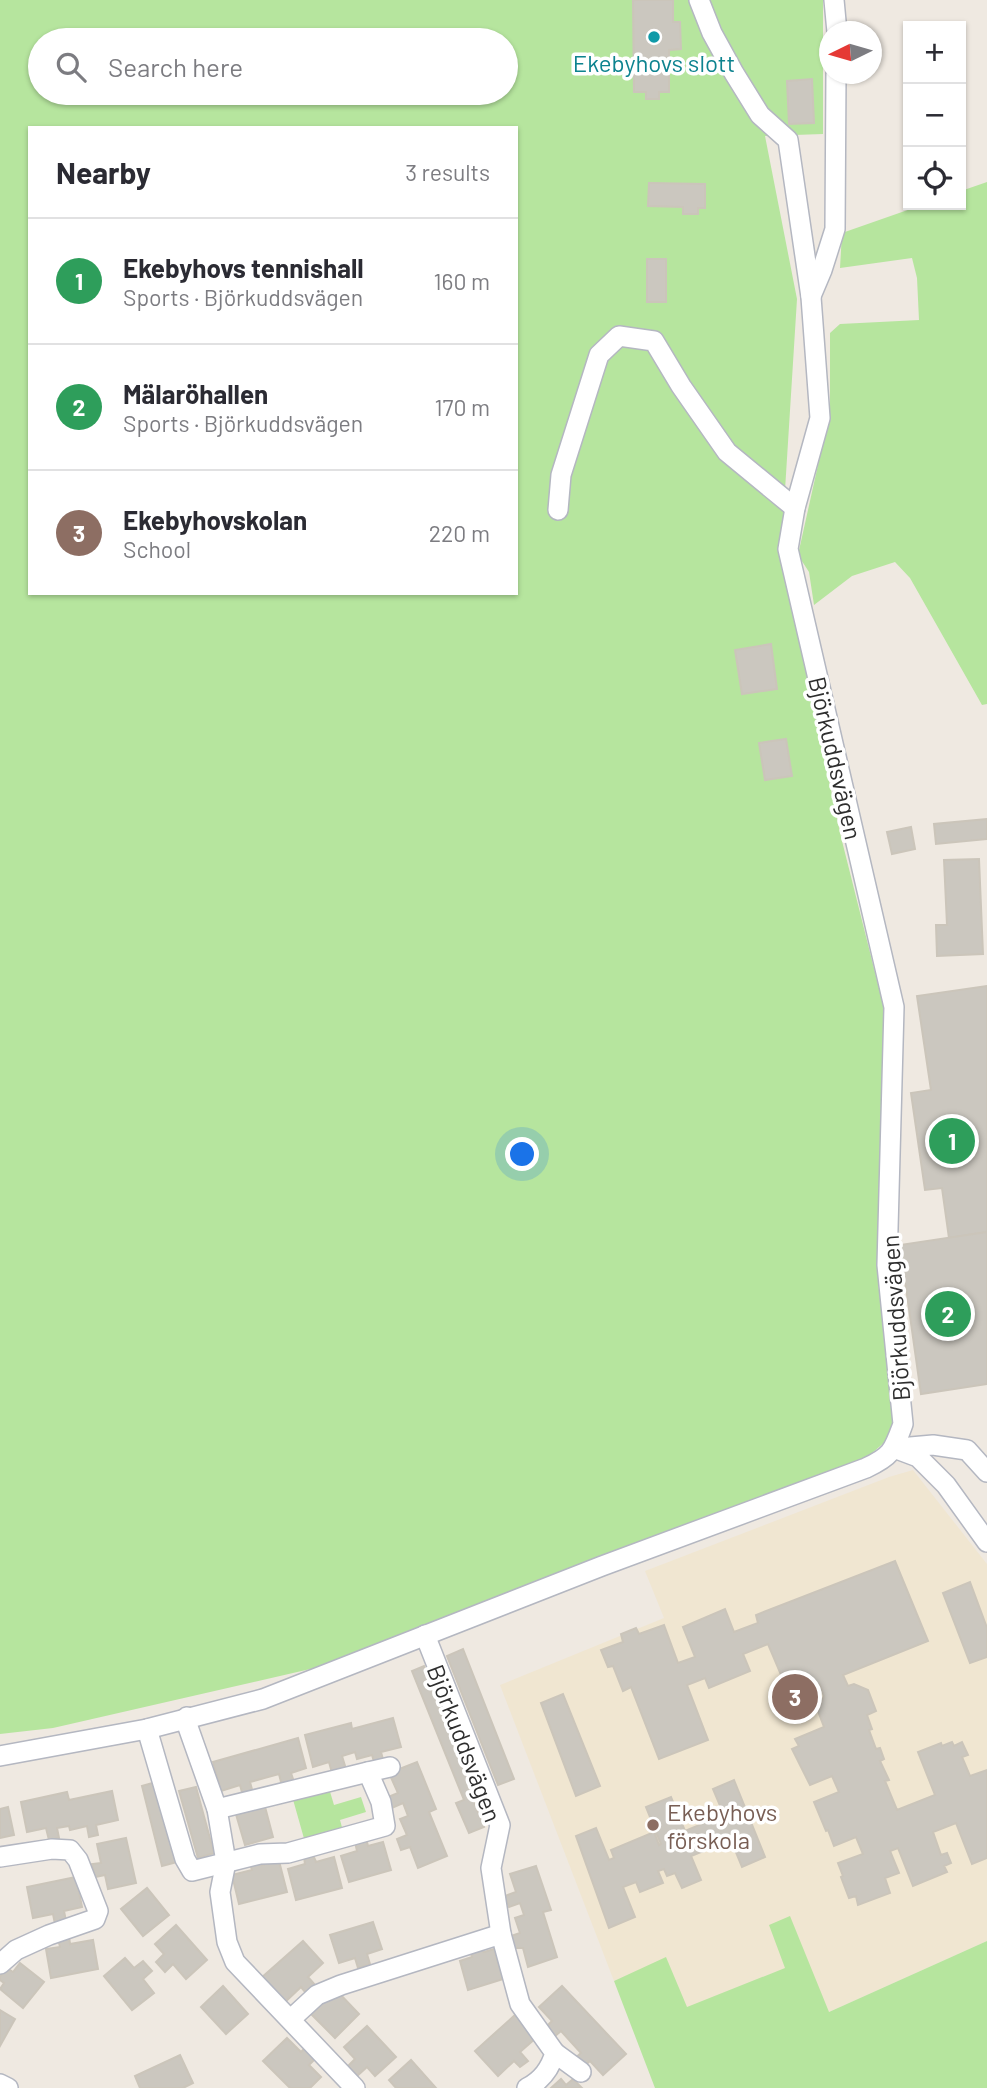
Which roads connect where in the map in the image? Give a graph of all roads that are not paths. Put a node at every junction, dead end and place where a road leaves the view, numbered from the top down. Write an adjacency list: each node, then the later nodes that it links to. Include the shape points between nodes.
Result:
1 (699, 0): 5 (street, via 712,33 760,115 788,140)
2 (834, 0): 3 (street)
3 (836, 21)
4 (836, 84): 5 (street, Björkuddsvägen, via 835,229)
5 (811, 297): 6 (street, Björkuddsvägen, via 820,418)
6 (795, 508): 7 (street, via 727,452 654,341 619,336 598,355 561,475); 8 (street, Björkuddsvägen, via 788,549 793,576 894,1007 887,1265 903,1424)
7 (558, 510)
8 (894, 1448): 9 (street, via 933,1445 967,1450); 10 (street, via 918,1457 946,1485); 11 (street, Björkuddsvägen, via 884,1460 866,1468)
9 (987, 1472)
10 (987, 1542)
11 (425, 1636): 12 (street, Björkuddsvägen, via 263,1699); 20 (street, Björkuddsvägen, via 500,1825 491,1868)
12 (187, 1717): 13 (street, Björkuddsvägen); 17 (street)
13 (147, 1729): 14 (street, Björkuddsvägen); 19 (street, via 192,1871)
14 (0, 1756)
15 (390, 1767): 16 (street)
16 (369, 1772): 17 (street); 19 (street, via 386,1826 288,1853)
17 (217, 1809): 19 (street)
18 (0, 1857): 21 (street, via 70,1850 98,1911 94,1919 16,1950)
19 (226, 1862): 22 (street, via 220,1892 231,1955)
20 (502, 1934): 22 (street, via 341,1985 317,1995); 23 (street, Björkuddsvägen, via 520,2004)
21 (0, 1964)
22 (291, 2019): 27 (street)
23 (555, 2053): 24 (street, Björkuddsvägen); 28 (street, via 551,2068)
24 (581, 2071)
25 (0, 2084): 26 (street)
26 (8, 2088)
27 (355, 2088)
28 (527, 2088)

